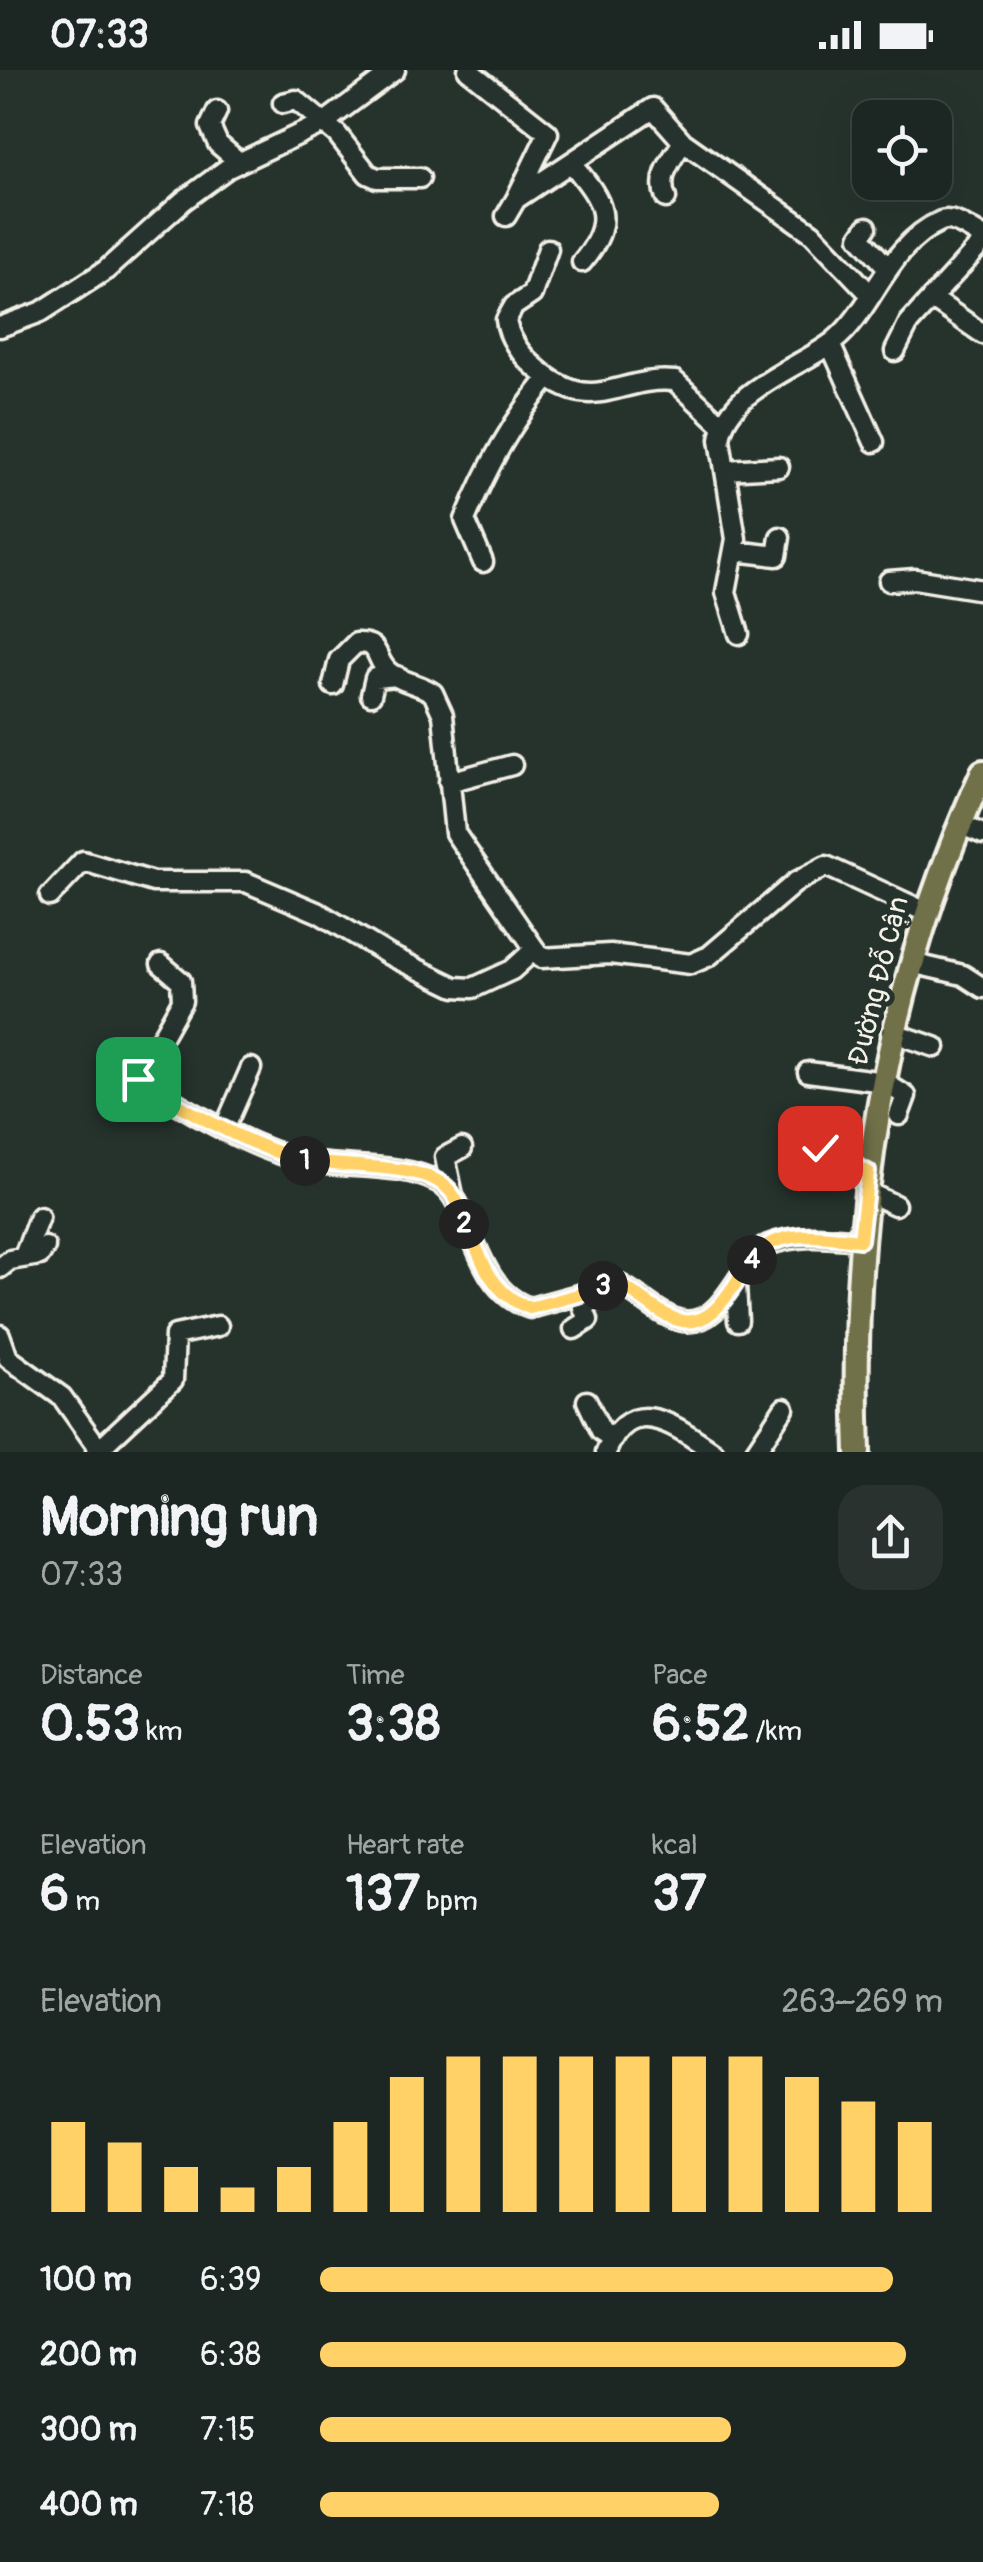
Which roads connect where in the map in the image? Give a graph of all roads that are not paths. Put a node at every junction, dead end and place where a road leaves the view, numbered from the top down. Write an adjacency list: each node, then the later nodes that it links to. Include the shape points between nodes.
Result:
1 (395, 70): 5 (street)
2 (468, 70): 8 (street, via 548,133 511,207)
3 (283, 103): 5 (street, via 296,100)
4 (217, 111): 7 (street, via 210,126 214,138)
5 (325, 122): 7 (street); 9 (street, via 368,174)
6 (683, 142): 8 (street, via 659,110 648,108); 10 (street, via 666,167); 16 (street, via 802,225)
7 (239, 162): 18 (street, via 183,201 106,270 41,312)
8 (574, 164): 14 (street, via 602,208 601,239)
9 (420, 178)
10 (666, 198)
11 (867, 226): 15 (street, via 860,237)
12 (983, 239): 15 (street, via 946,219); 17 (street)
13 (548, 249): 22 (street, via 532,294 506,320 520,351)
14 (582, 262)
15 (887, 267): 16 (street)
16 (869, 292): 20 (street)
17 (932, 298): 19 (street); 21 (street, via 908,323)
18 (0, 328)
19 (983, 334)
20 (830, 344): 23 (street, via 753,393); 24 (street)
21 (895, 351)
22 (548, 378): 23 (street, via 590,394 675,381); 29 (street, via 488,465 466,520)
23 (723, 426): 26 (street)
24 (874, 442)
25 (779, 467): 26 (street)
26 (725, 470): 28 (street)
27 (780, 537): 28 (street, via 776,556)
28 (735, 551): 32 (street, via 726,592)
29 (484, 562)
30 (889, 581): 31 (street)
31 (983, 590)
32 (739, 634)
33 (398, 676): 34 (street, via 374,645 356,642 339,660); 35 (street, via 375,678); 38 (street, via 423,686 440,703)
34 (332, 686)
35 (371, 695)
36 (512, 765): 38 (street)
37 (982, 777): 39 (main road, Đường Đỗ Cận)
38 (449, 782): 43 (street, via 460,845)
39 (960, 824): 40 (street); 42 (main road, Đường Đỗ Cận)
40 (983, 834)
41 (50, 896): 43 (street, via 84,861 153,882 241,881 319,913 455,987 472,988 512,970)
42 (926, 912): 43 (street, via 826,866 692,964 610,954 552,960); 44 (main road, Đường Đỗ Cận)
43 (534, 951)
44 (911, 963): 46 (street); 47 (main road, Đường Đỗ Cận)
45 (161, 964): 52 (street, via 181,981 182,1001)
46 (979, 984)
47 (891, 1032): 48 (street); 53 (main road, Đường Đỗ Cận)
48 (935, 1047)
49 (111, 1059): 52 (street)
50 (250, 1068): 55 (street)
51 (808, 1072): 53 (street)
52 (138, 1079): 55 (street)
53 (884, 1082): 54 (street, via 906,1096); 58 (main road, Đường Đỗ Cận)
54 (899, 1115)
55 (225, 1127): 59 (street, via 303,1160 421,1175)
56 (462, 1148): 59 (street, via 445,1157)
57 (820, 1148): 58 (street)
58 (866, 1182): 60 (street); 62 (main road, Đường Đỗ Cận)
59 (453, 1195): 66 (street, via 480,1261 521,1304 542,1307)
60 (894, 1205)
61 (39, 1217): 64 (street)
62 (860, 1240): 67 (street, via 812,1236 770,1244); 78 (main road, Đường Đỗ Cận)
63 (46, 1247): 64 (street, via 40,1255)
64 (24, 1256): 65 (street)
65 (0, 1268)
66 (618, 1284): 67 (street, via 683,1321 723,1303); 70 (street, via 583,1307 588,1320)
67 (736, 1286): 68 (street)
68 (738, 1321)
69 (218, 1326): 75 (street, via 175,1336 173,1380)
70 (574, 1329)
71 (0, 1335): 75 (street, via 8,1358 62,1397)
72 (587, 1401): 74 (street)
73 (784, 1408): 77 (street)
74 (610, 1445): 76 (street, via 636,1418 654,1417)
75 (98, 1450)
76 (714, 1452)
77 (754, 1452)
78 (858, 1452)

